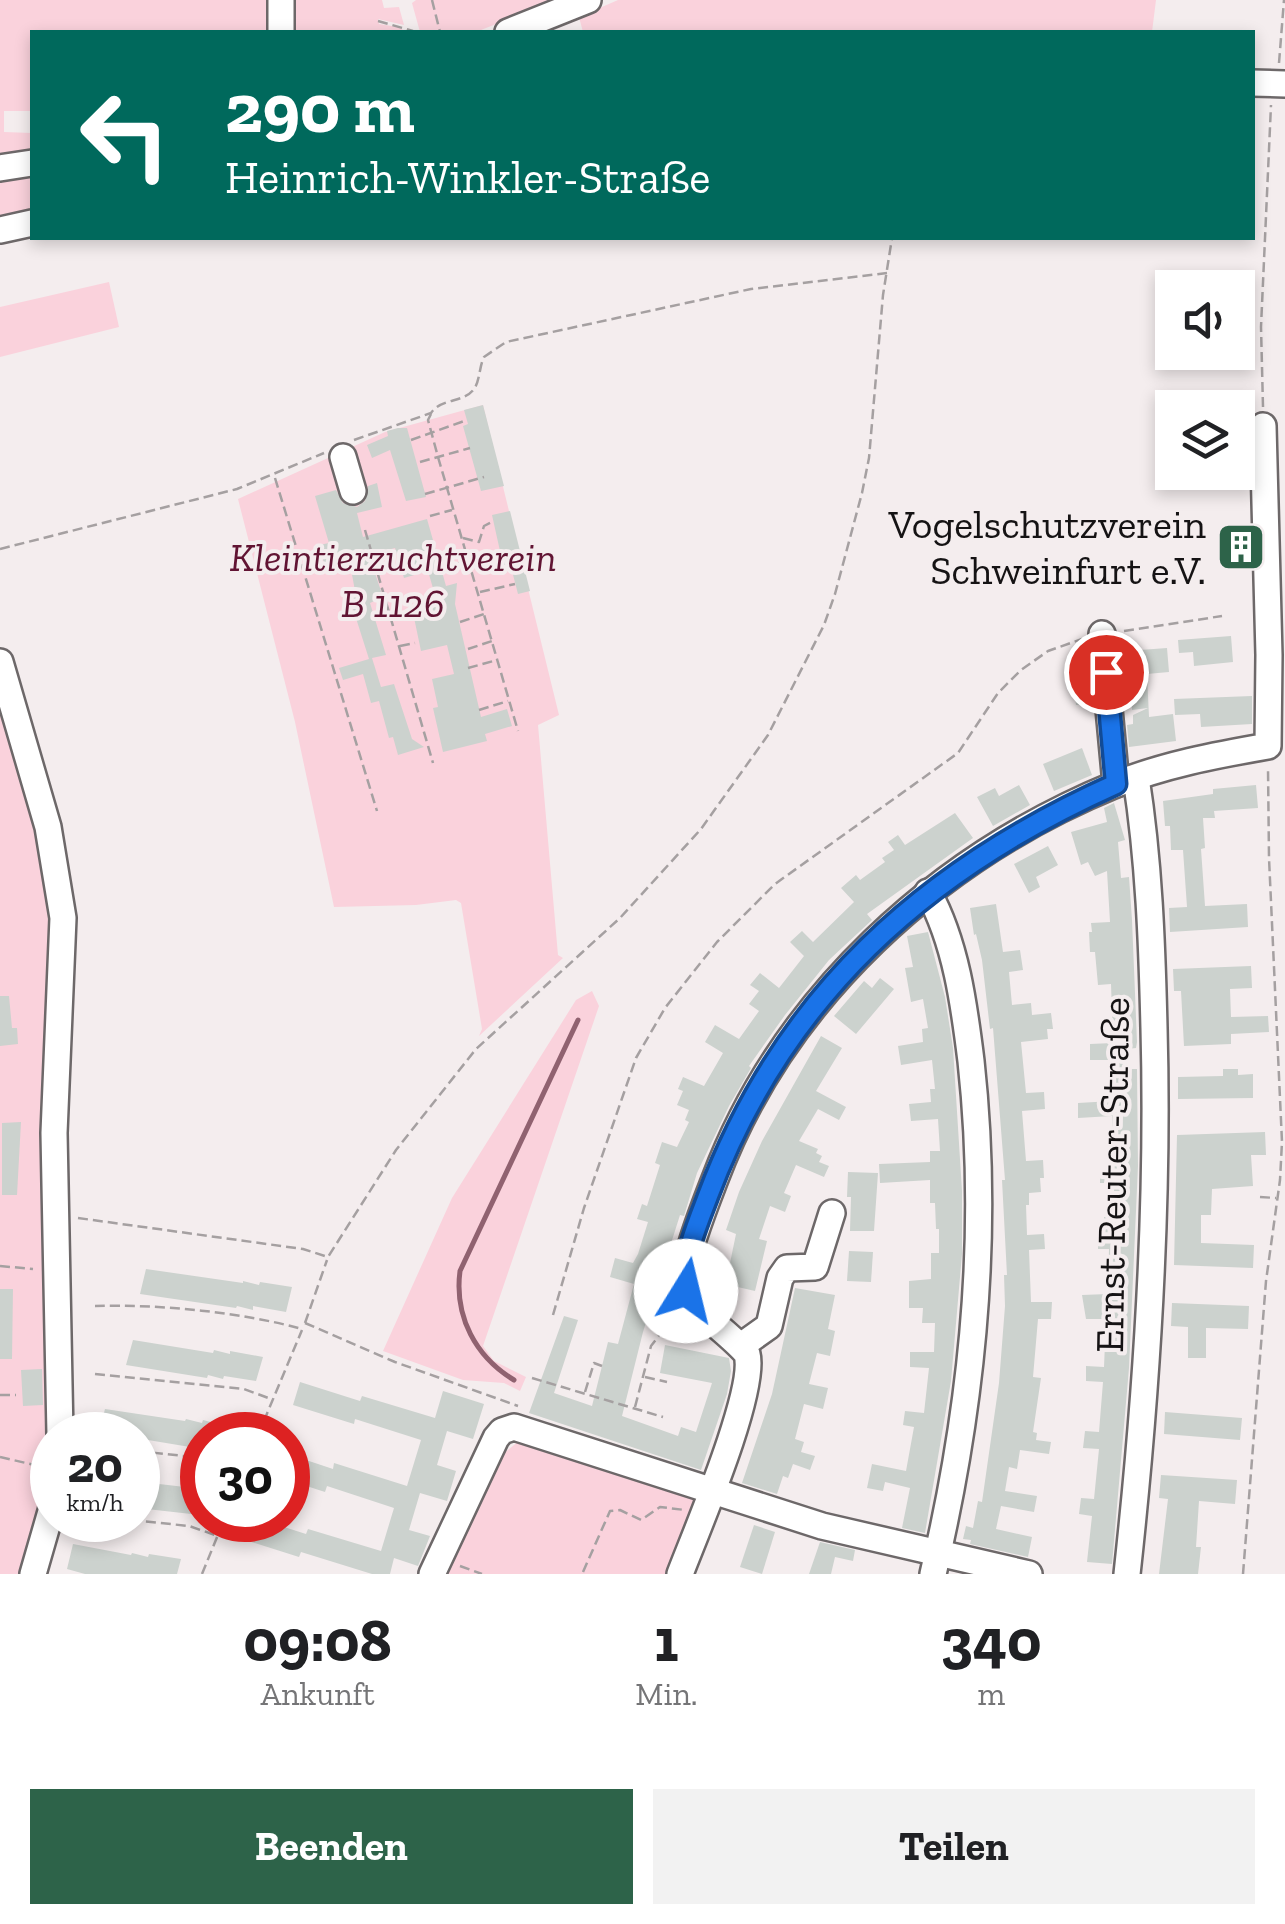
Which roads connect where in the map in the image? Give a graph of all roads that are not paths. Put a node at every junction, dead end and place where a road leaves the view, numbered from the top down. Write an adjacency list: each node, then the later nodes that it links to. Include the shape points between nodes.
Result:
1 (281, 0): 3 (street)
2 (588, 0): 4 (street)
3 (281, 30)
4 (513, 30)
5 (30, 163): 6 (street)
6 (0, 168)
7 (30, 224): 8 (street)
8 (0, 230)
9 (1263, 426): 14 (street, via 1268,746)
10 (340, 450): 11 (street)
11 (353, 491)
12 (1102, 634): 14 (street, Ernst-Reuter-Straße)
13 (0, 662): 18 (street, via 48,828 62,918 54,1133)
14 (1126, 781): 15 (street, via 1056,811); 26 (street, Ernst-Reuter-Straße, via 1144,830 1155,1152 1148,1361)
15 (928, 892): 17 (street, via 866,947 777,1058 742,1117 700,1218 683,1283); 21 (street, via 956,969 968,1038 980,1206 969,1392)
16 (832, 1212): 17 (street, via 816,1267 787,1268 769,1326)
17 (742, 1346): 19 (street, via 749,1374)
18 (59, 1412)
19 (712, 1491): 21 (street); 22 (street, via 523,1428 514,1417 496,1438); 24 (street)
20 (42, 1542): 23 (street)
21 (935, 1564): 25 (street)
22 (435, 1566)
23 (33, 1574)
24 (680, 1574)
25 (1029, 1574)
26 (1127, 1574)

